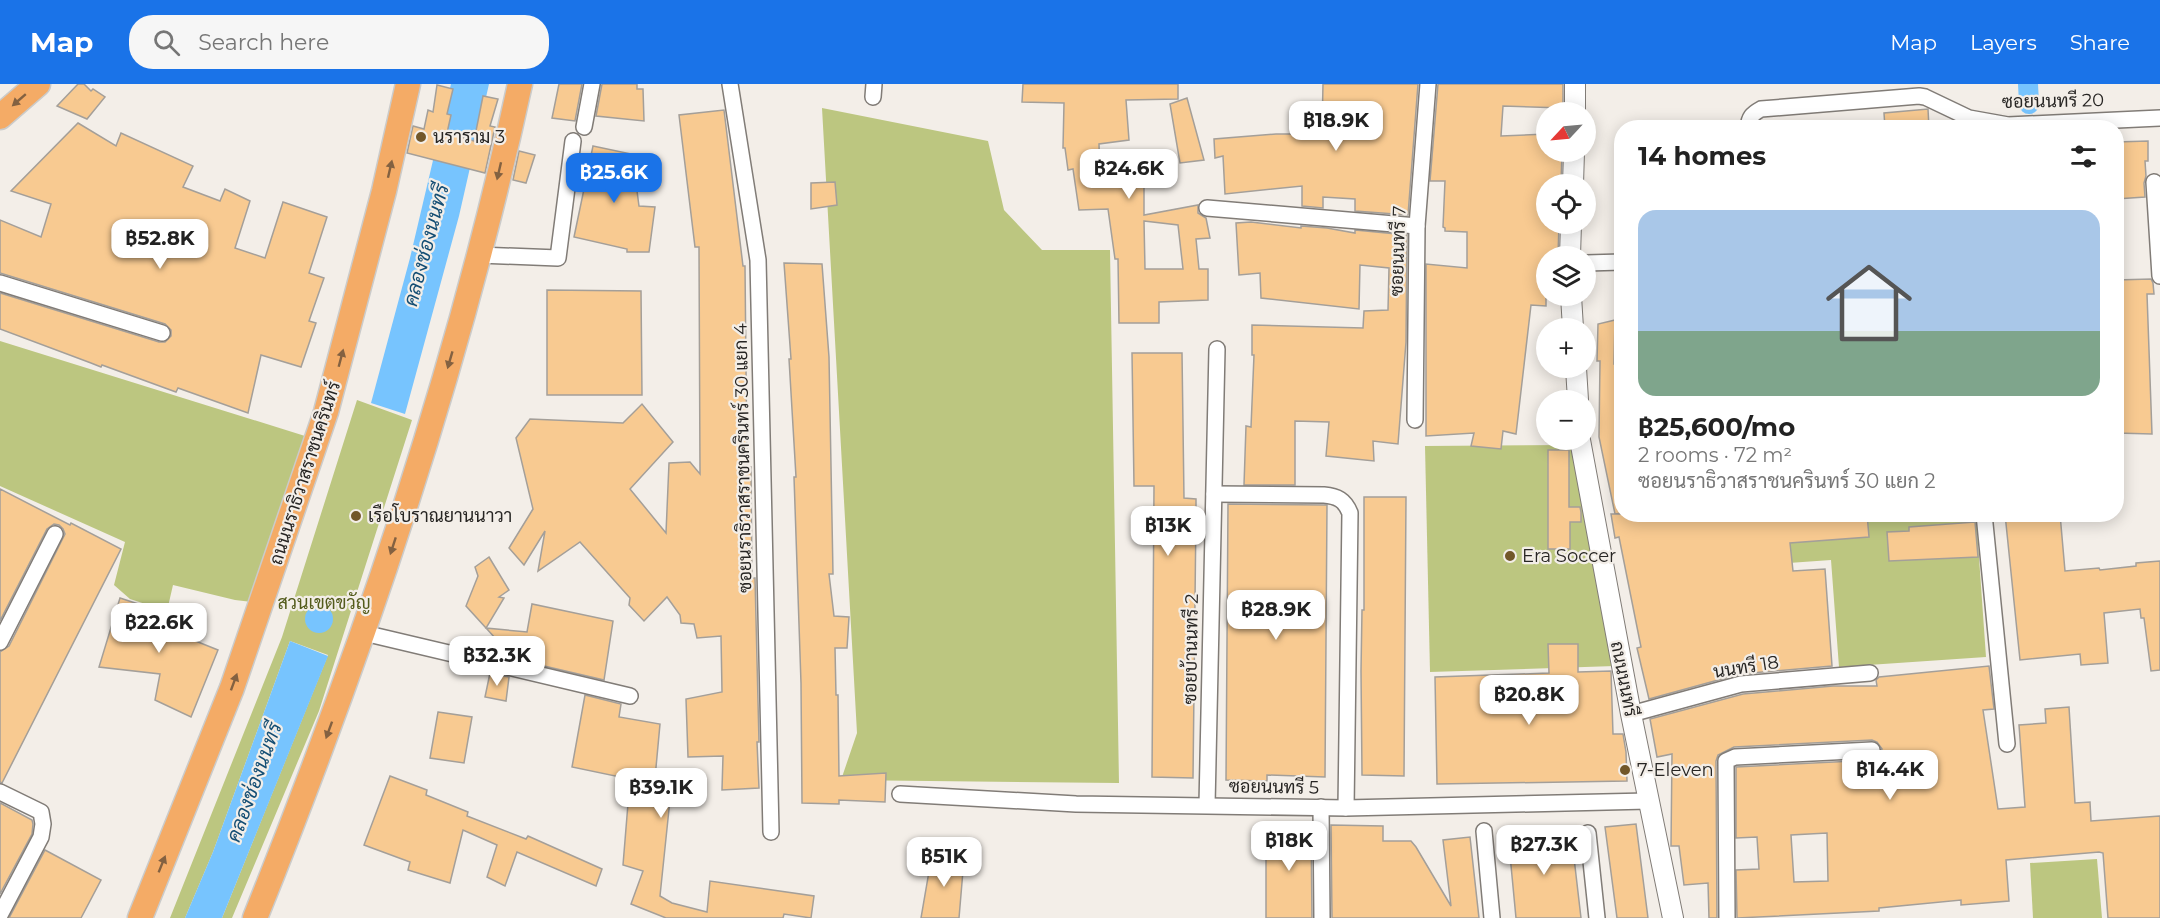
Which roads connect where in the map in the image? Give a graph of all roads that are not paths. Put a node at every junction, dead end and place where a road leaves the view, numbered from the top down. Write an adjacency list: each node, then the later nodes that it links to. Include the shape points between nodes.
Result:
1 (38, 84): 11 (main road, one-way to 11)
2 (408, 84): 51 (main road, ถนนนราธิวาสราชนครินทร์, one-way to 2, via 232,688 326,412)
3 (520, 84): 22 (main road, one-way to 22)
4 (592, 84): 17 (street)
5 (730, 84): 48 (street, ซอยนราธิวาสราชนครินทร์ 30 แยก 4, via 758,260)
6 (1428, 84): 21 (street, ซอยนนทรี 7)
7 (1575, 84): 9 (street)
8 (1925, 91): 10 (street, ซอยนนทรี 20); 13 (street, ซอยนนทรี 20, via 1761,109)
9 (1575, 102)
10 (1950, 110): 14 (street); 15 (street, ซอยนนทรี 20)
11 (0, 117)
12 (2160, 118): 16 (street, ซอยนนทรี 20)
13 (1748, 120)
14 (1951, 120)
15 (1980, 120)
16 (2117, 120)
17 (584, 128)
18 (573, 141): 22 (street, via 558,258)
19 (2154, 183): 25 (street)
20 (1207, 208): 21 (street)
21 (1417, 226): 29 (street, ซอยนนทรี 7)
22 (479, 255): 34 (main road, one-way to 34, via 431,425)
23 (1614, 262): 24 (street)
24 (1596, 263)
25 (2160, 276)
26 (0, 283): 27 (street)
27 (162, 333)
28 (1217, 349): 31 (street, ซอยบ้านนทรี 2)
29 (1415, 420)
30 (1582, 450): 38 (street, ถนนนนทรี)
31 (1214, 494): 44 (street, ซอยบ้านนทรี 2); 46 (street, via 1324,495 1339,498 1348,508)
32 (1985, 522): 39 (street)
33 (56, 534): 35 (street)
34 (364, 633): 37 (street); 52 (main road, one-way to 52)
35 (0, 642)
36 (1870, 673): 38 (street, นนทรี 18, via 1741,684)
37 (630, 696)
38 (1631, 714): 43 (street, ถนนนนทรี)
39 (2007, 744)
40 (1872, 750): 57 (street, via 1735,757 1726,761)
41 (0, 792): 50 (street, via 40,812 44,824)
42 (900, 794): 44 (street, ซอยนนทรี 5, via 1076,804)
43 (1648, 801): 46 (street, ซอยนนทรี 5); 56 (street, ถนนนนทรี)
44 (1207, 805): 45 (street, ซอยนนทรี 5)
45 (1321, 807): 46 (street, ซอยนนทรี 5); 53 (street)
46 (1346, 807)
47 (1484, 831): 54 (street)
48 (771, 832)
49 (1588, 833): 55 (street)
50 (0, 915)
51 (140, 918)
52 (255, 918)
53 (1322, 918)
54 (1492, 918)
55 (1597, 918)
56 (1673, 918)
57 (1727, 918)

